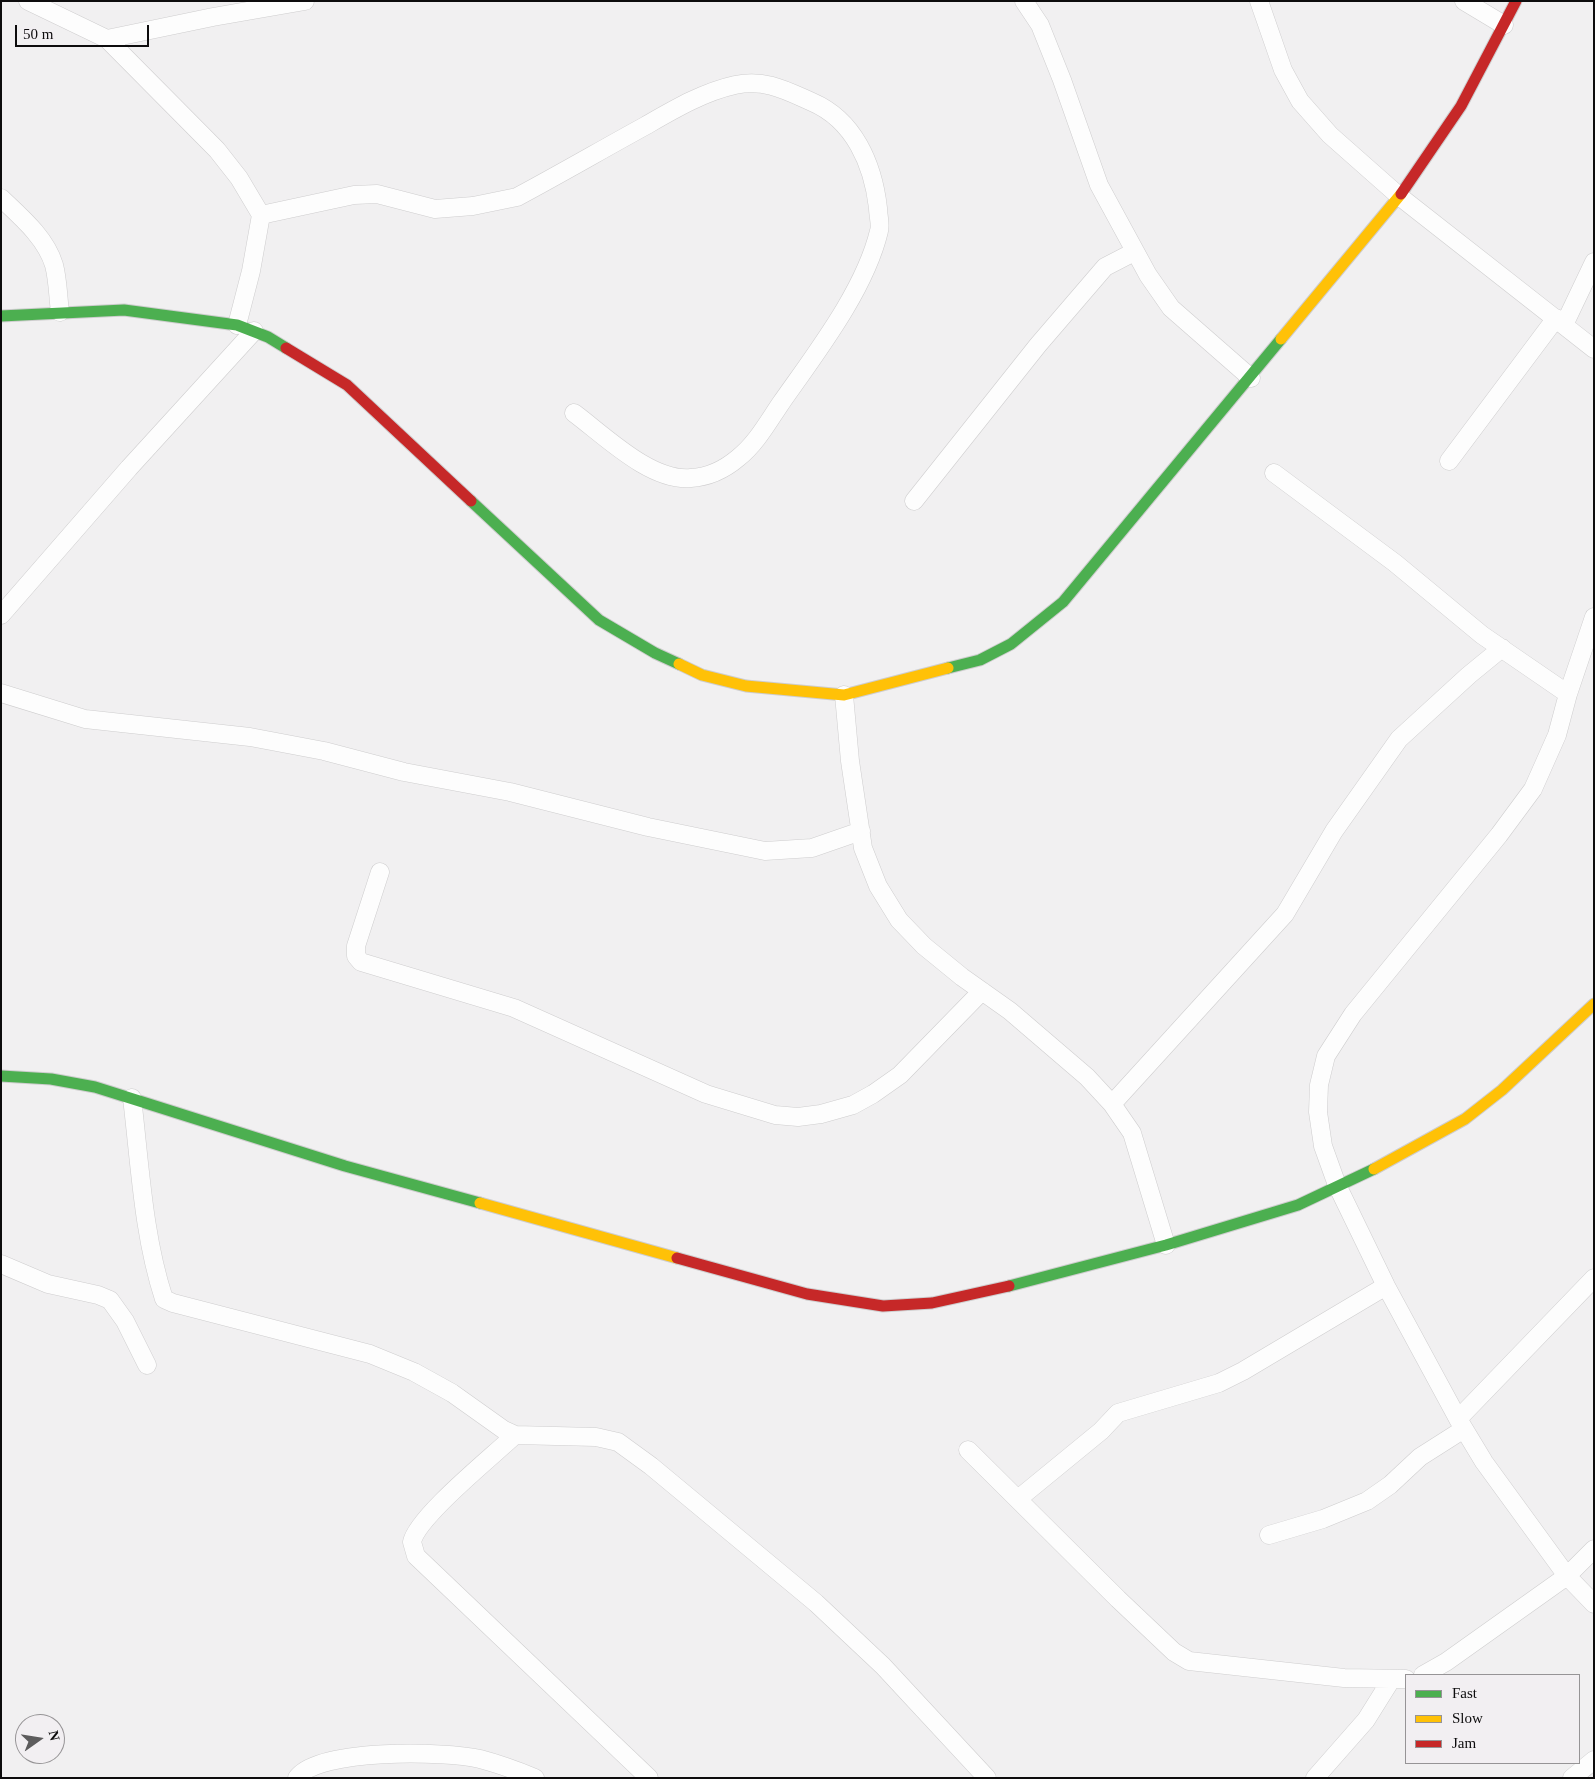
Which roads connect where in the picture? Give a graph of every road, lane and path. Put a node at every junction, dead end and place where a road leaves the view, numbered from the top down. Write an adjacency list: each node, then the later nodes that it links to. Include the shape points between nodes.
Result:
1 (28, 1): 8 (street)
2 (305, 1): 8 (street)
3 (1024, 1): 12 (street, via 1040,25 1099,186)
4 (1259, 1): 9 (street, via 1283,70 1300,102 1330,135)
5 (1464, 1): 7 (street)
6 (1516, 1): 7 (street)
7 (1504, 25): 9 (street, via 1461,106)
8 (107, 39): 11 (street, via 217,150 239,178)
9 (1400, 196): 16 (street); 20 (street)
10 (1, 198): 14 (street, via 48,251 54,266)
11 (261, 215): 17 (street); 21 (street, via 362,194 377,194 435,209 499,202 517,197 681,106 736,85 773,84 823,107 850,130 867,161 876,192 880,230 861,277 828,336 754,442 739,458 710,475 689,479 671,476 646,467)
12 (1134, 252): 20 (street, via 1171,308); 24 (street, via 1105,267 1038,345)
13 (1594, 262): 16 (street)
14 (60, 312): 15 (street); 17 (street, via 124,310)
15 (1, 316)
16 (1560, 321): 19 (street); 22 (street)
17 (237, 325): 18 (street)
18 (254, 331): 25 (street); 30 (street, via 305,357 347,385 599,620 655,654 702,675 746,686)
19 (1594, 348)
20 (1251, 378): 30 (street, via 1063,602 1011,644 956,668)
21 (574, 413)
22 (1449, 461)
23 (1274, 473): 27 (street)
24 (914, 501)
25 (1, 615)
26 (1594, 617): 29 (street)
27 (1502, 648): 29 (street); 37 (street, via 1399,739 1334,831 1285,914)
28 (1, 693): 31 (street, via 85,719 250,737 324,751 404,772 510,792 666,831 764,851 812,848)
29 (1568, 694): 38 (street, via 1557,735 1533,789 1353,1014 1326,1056 1319,1085 1318,1112 1323,1146)
30 (844, 695): 31 (street)
31 (861, 831): 33 (street, via 863,848 878,886 899,920 924,946)
32 (380, 872): 33 (street, via 356,946 356,956 361,962 514,1008 706,1094 775,1115 821,1114 853,1105 873,1094 900,1075)
33 (982, 991): 37 (street, via 1087,1077)
34 (1590, 1013): 38 (street, via 1464,1119 1388,1162)
35 (1, 1076): 36 (street, via 51,1079)
36 (132, 1098): 39 (street, via 346,1166 807,1294 864,1304 932,1303 974,1295); 45 (street, via 150,1238 164,1298 370,1354 414,1372 452,1393)
37 (1112, 1104): 39 (street, via 1132,1133)
38 (1336, 1186): 39 (street, via 1298,1205); 42 (street)
39 (1166, 1245)
40 (1, 1264): 43 (street, via 48,1284 98,1294 110,1300 125,1321)
41 (1594, 1278): 44 (street)
42 (1386, 1286): 44 (street); 47 (street, via 1243,1372 1219,1383 1118,1413 1101,1431)
43 (147, 1366)
44 (1461, 1424): 48 (street, via 1367,1501 1323,1519); 50 (street, via 1484,1462)
45 (515, 1435): 57 (street, via 419,1528 412,1542 416,1556); 58 (street, via 596,1437 618,1442 816,1603 883,1666)
46 (968, 1450): 47 (street)
47 (1018, 1499): 53 (street, via 1118,1599 1174,1652 1188,1661 1344,1678)
48 (1268, 1535)
49 (1594, 1549): 50 (street)
50 (1567, 1576): 51 (street); 52 (street)
51 (1594, 1604)
52 (1425, 1674)
53 (1399, 1680): 59 (street)
54 (1594, 1760): 60 (street)
55 (297, 1778): 56 (street, via 313,1766 332,1759 420,1753 480,1759)
56 (535, 1778)
57 (649, 1778)
58 (987, 1778)
59 (1315, 1778)
60 (1572, 1778)

